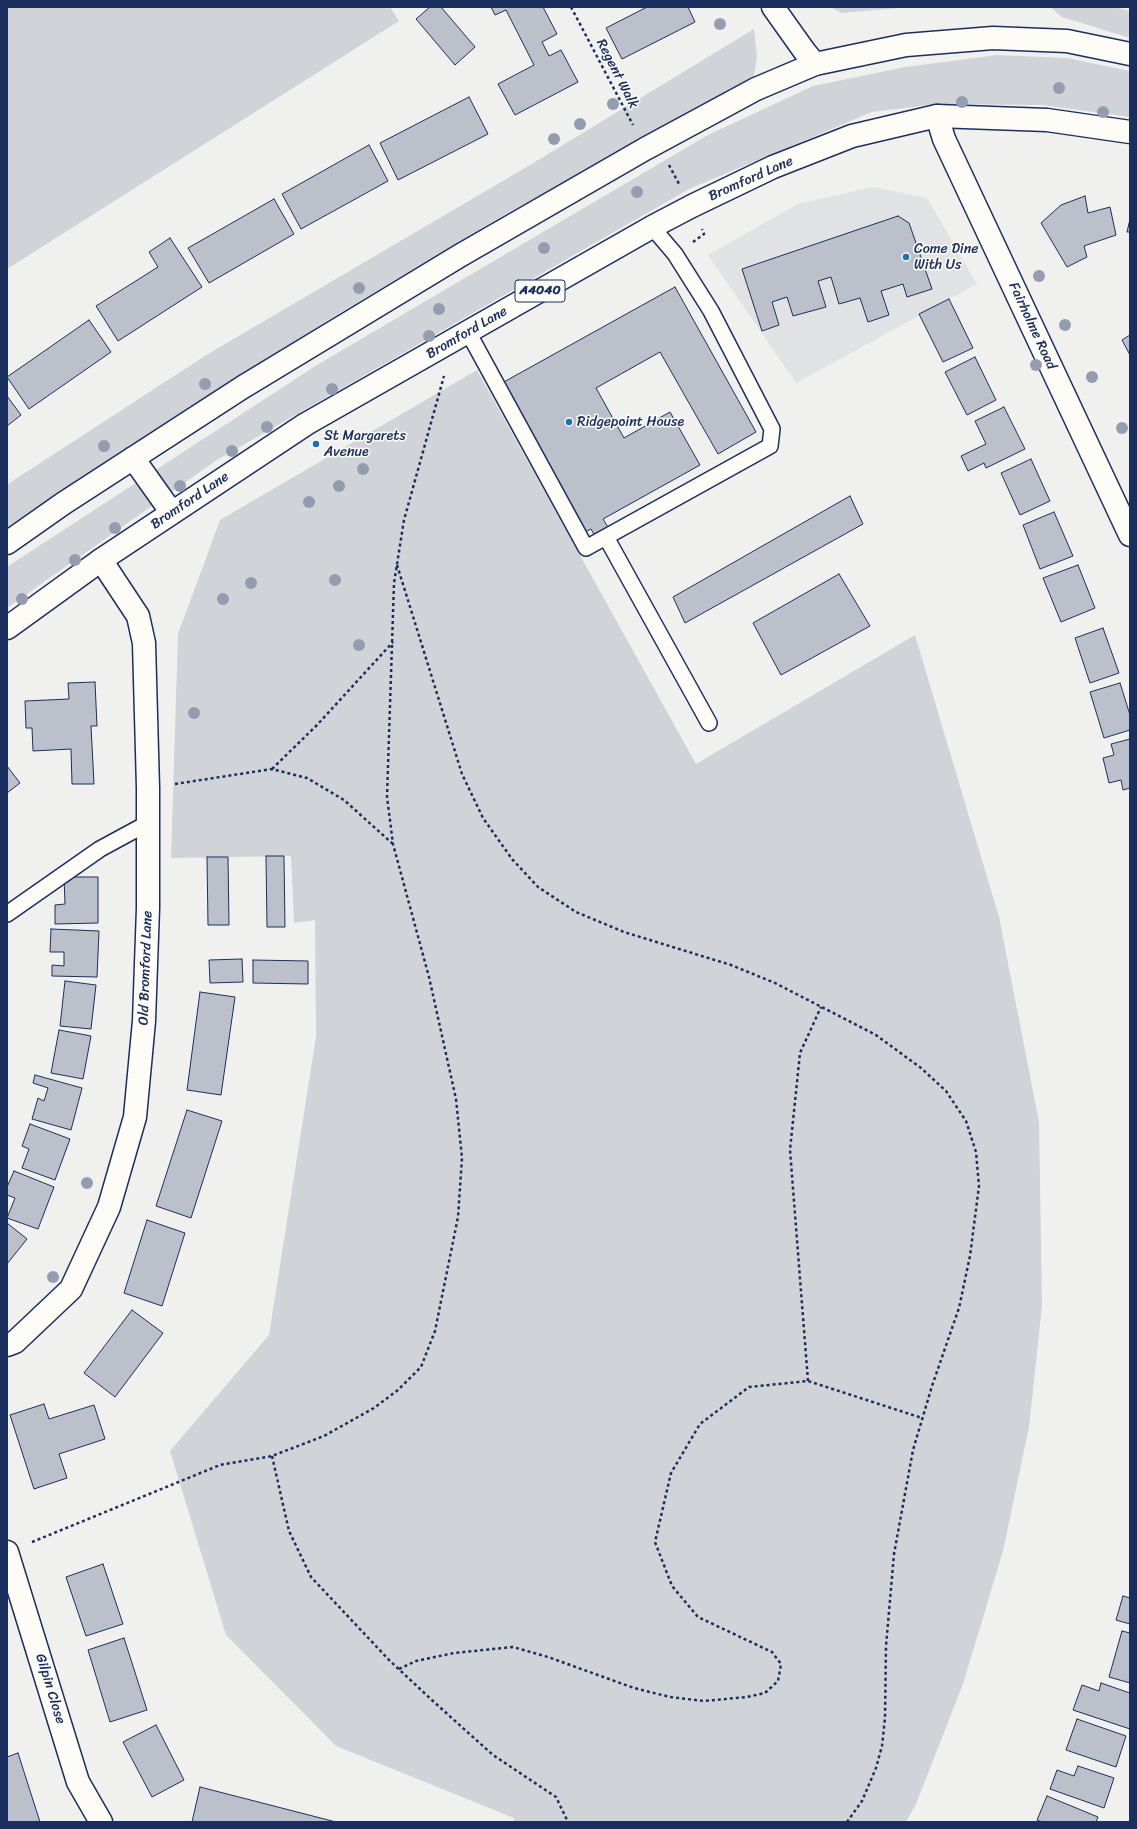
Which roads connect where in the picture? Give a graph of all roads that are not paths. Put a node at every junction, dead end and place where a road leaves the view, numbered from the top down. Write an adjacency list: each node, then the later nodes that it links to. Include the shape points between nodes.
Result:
1 (772, 7): 3 (main road)
2 (1130, 54): 3 (main road, via 1067,41 993,38 906,45)
3 (815, 64): 8 (main road, via 756,89 645,149 440,267 242,387)
4 (938, 116): 5 (main road, Bromford Lane / A4040, via 1047,120); 6 (main road, Bromford Lane / A4040, via 852,136 774,167); 10 (main road, Fairholme Road, via 944,139)
5 (1130, 132)
6 (652, 227): 7 (main road, Bromford Lane / A4040); 11 (lane, via 675,254 711,311 772,429 770,446)
7 (461, 336): 9 (main road, Bromford Lane / A4040, via 306,424); 11 (lane, via 586,548)
8 (133, 458): 9 (main road); 12 (main road)
9 (172, 513): 13 (main road, Bromford Lane / A4040)
10 (1130, 535)
11 (606, 537): 15 (lane)
12 (7, 543)
13 (101, 560): 14 (main road, Bromford Lane / A4040); 16 (main road, Old Bromford Lane, via 138,616 144,643)
14 (7, 628)
15 (710, 723)
16 (148, 823): 17 (lane, via 100,849); 18 (main road, Old Bromford Lane, via 144,1021 135,1117 109,1207 71,1289)
17 (7, 914)
18 (7, 1346)
19 (7, 1552): 20 (main road, Gilpin Close, via 78,1782)
20 (101, 1822)

